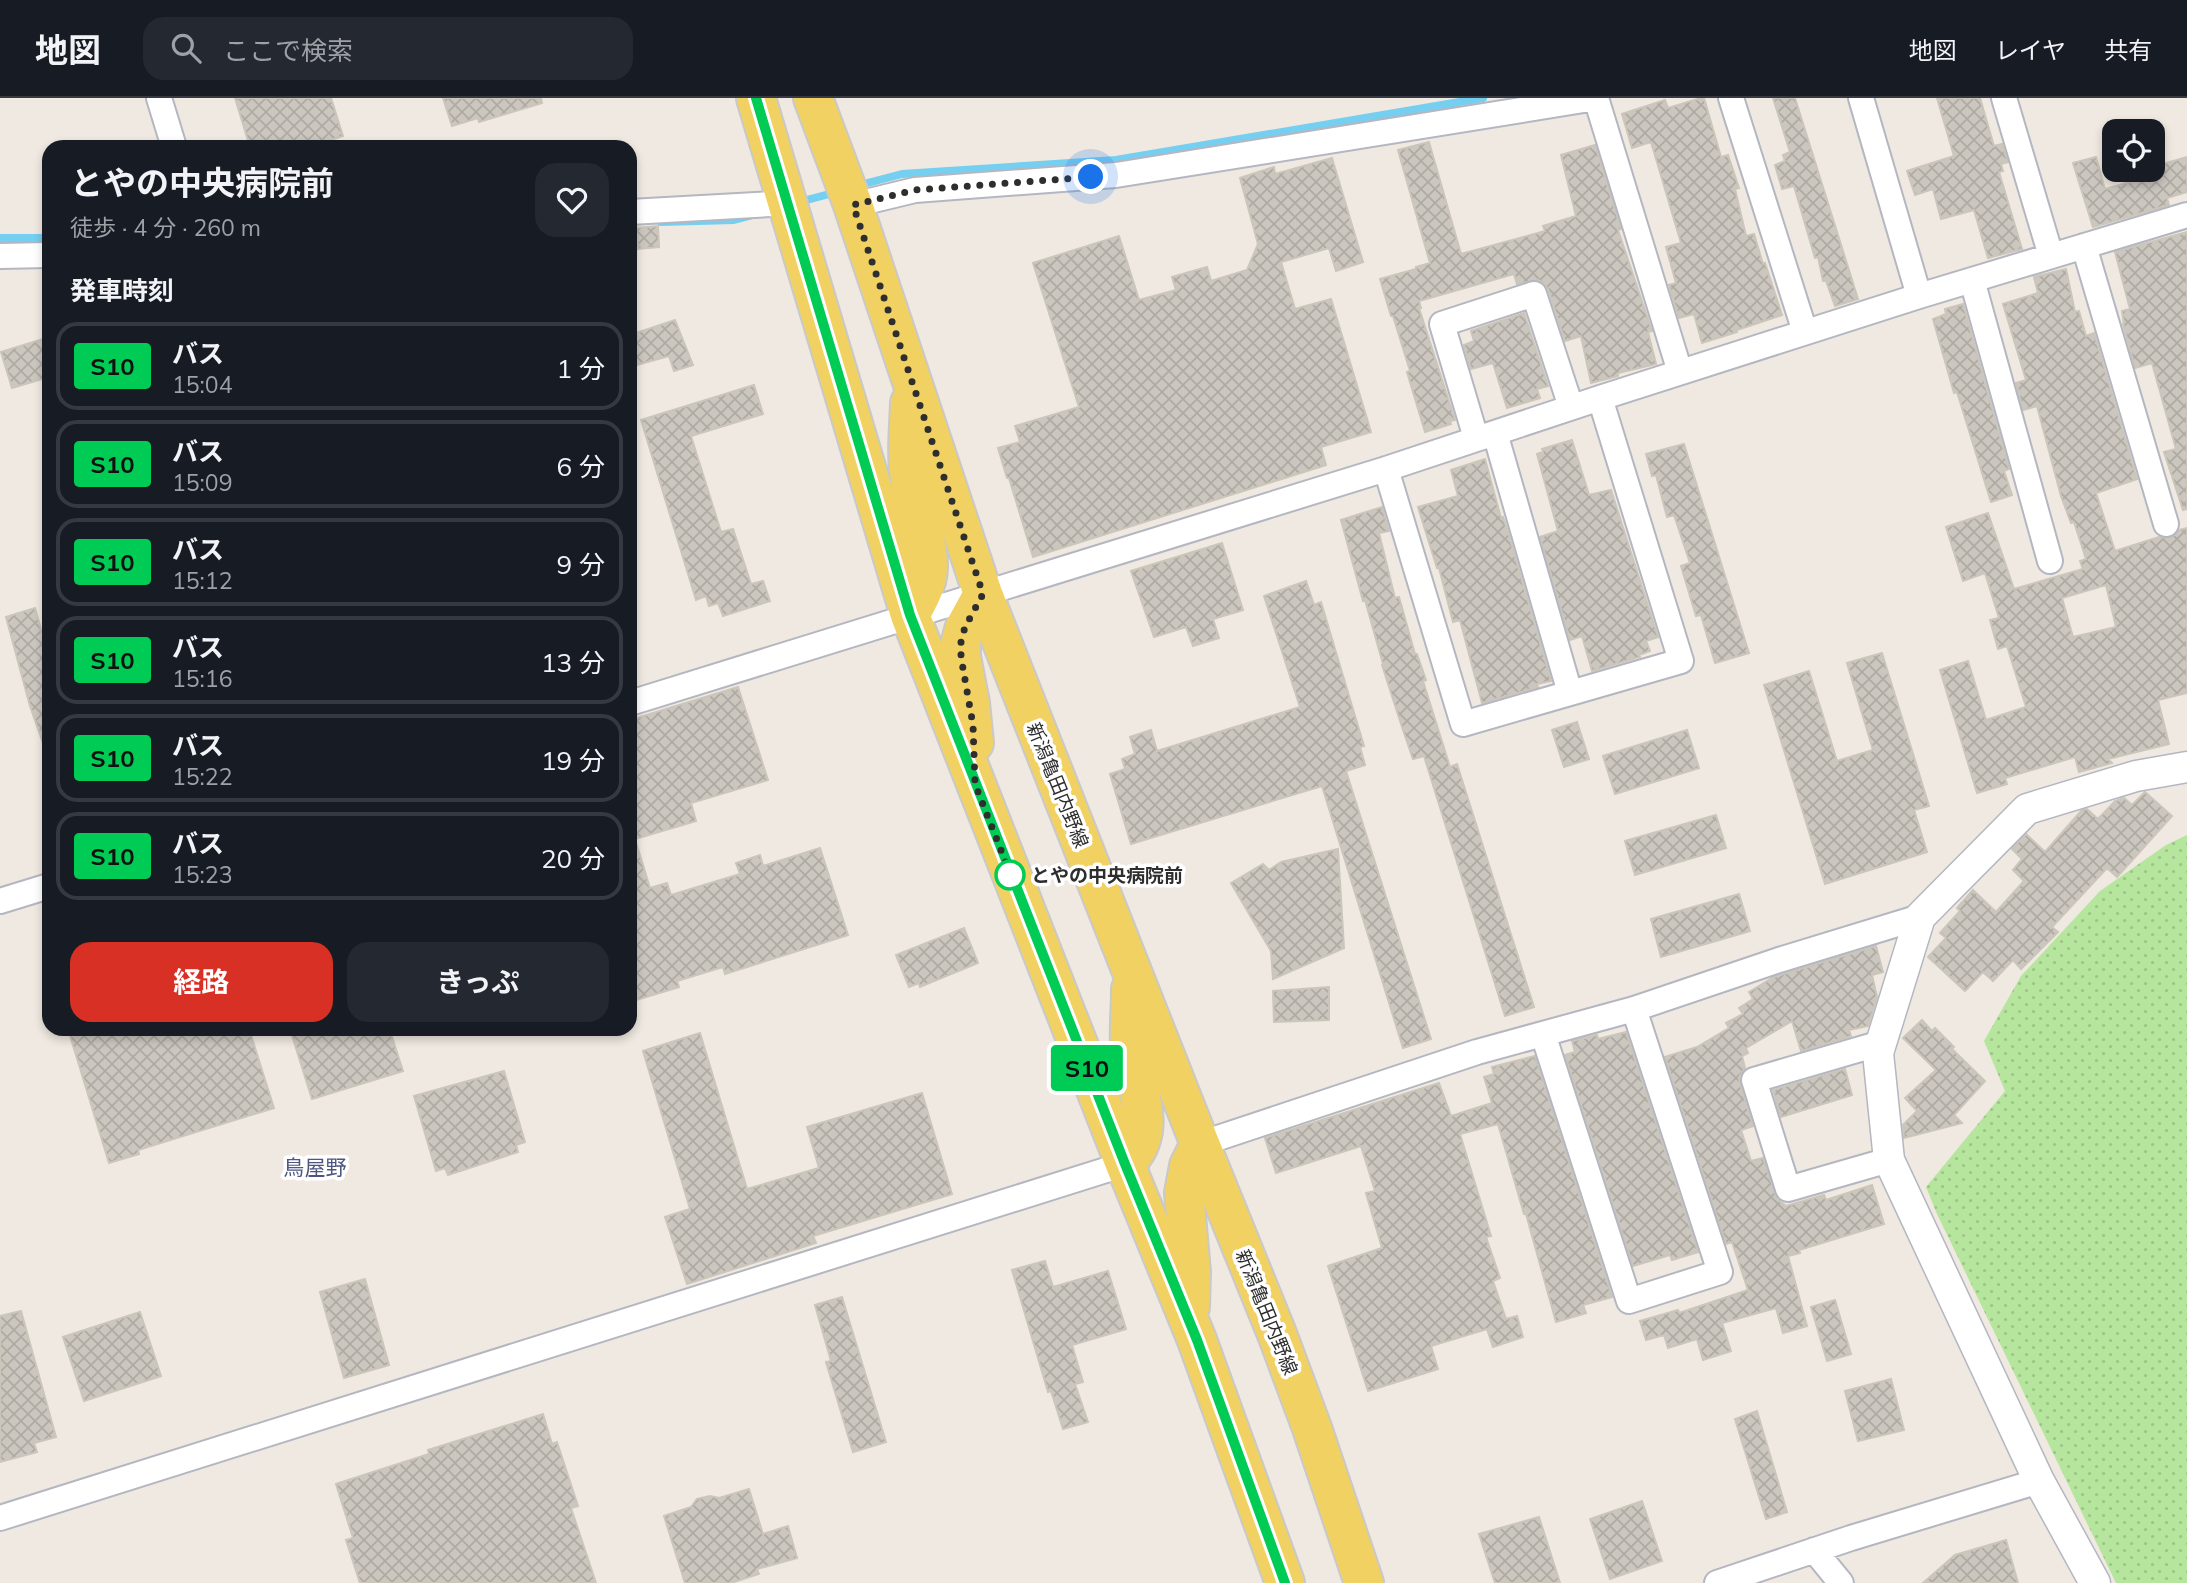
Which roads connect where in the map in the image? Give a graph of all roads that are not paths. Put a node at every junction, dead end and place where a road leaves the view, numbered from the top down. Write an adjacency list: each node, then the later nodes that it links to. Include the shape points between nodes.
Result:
1 (159, 98): 8 (street)
2 (756, 98): 9 (main road)
3 (813, 98): 10 (main road, 新潟亀田内野線)
4 (1596, 98): 10 (street, via 1116,176 915,190); 20 (street)
5 (1731, 98): 19 (street)
6 (1861, 98): 18 (street)
7 (2004, 98): 16 (street)
8 (172, 140)
9 (789, 203): 11 (street); 29 (main road)
10 (853, 205): 21 (main road, 新潟亀田内野線)
11 (637, 212)
12 (2187, 215): 13 (street)
13 (2084, 246): 16 (street); 26 (street)
14 (42, 255): 15 (street)
15 (0, 256)
16 (2051, 256): 17 (street)
17 (1972, 280): 18 (street); 27 (street)
18 (1919, 296): 19 (street)
19 (1805, 332): 20 (street)
20 (1680, 372): 22 (street)
21 (910, 376): 28 (main road, 新潟亀田内野線); 29 (main road, via 911,483 928,571)
22 (1600, 398): 23 (street); 30 (street, via 1681,661)
23 (1571, 407): 24 (street); 24 (street, via 1534,294 1442,324)
24 (1486, 436): 25 (street); 30 (street)
25 (1385, 469): 28 (street); 30 (street, via 1463,724)
26 (2166, 524)
27 (2050, 561)
28 (983, 594): 29 (street); 33 (main road, via 961,641 973,725); 37 (main road, 新潟亀田内野線)
29 (910, 615): 31 (street); 33 (main road)
30 (1570, 693)
31 (637, 702)
32 (2187, 767): 36 (street, via 2136,776 2027,809)
33 (975, 784): 43 (main road)
34 (42, 888): 35 (street)
35 (0, 901)
36 (1920, 918): 38 (street); 40 (street)
37 (1131, 970): 41 (main road, 新潟亀田内野線); 43 (main road, via 1130,1044 1144,1121 1139,1147)
38 (1634, 1009): 39 (street); 39 (street, via 1720,1272 1629,1300)
39 (1543, 1034): 41 (street)
40 (1881, 1043): 42 (street, via 1878,1053); 42 (street, via 1754,1080 1788,1189)
41 (1200, 1144): 44 (main road, via 1189,1166 1184,1193); 49 (main road, 新潟亀田内野線, via 1277,1334)
42 (1889, 1160): 45 (street)
43 (1125, 1164): 44 (main road); 46 (street)
44 (1190, 1323): 48 (main road)
45 (2039, 1481): 47 (street); 52 (street)
46 (0, 1518)
47 (1814, 1550): 50 (street); 51 (street)
48 (1285, 1583)
49 (1364, 1583)
50 (1717, 1583)
51 (1841, 1583)
52 (2095, 1583)

